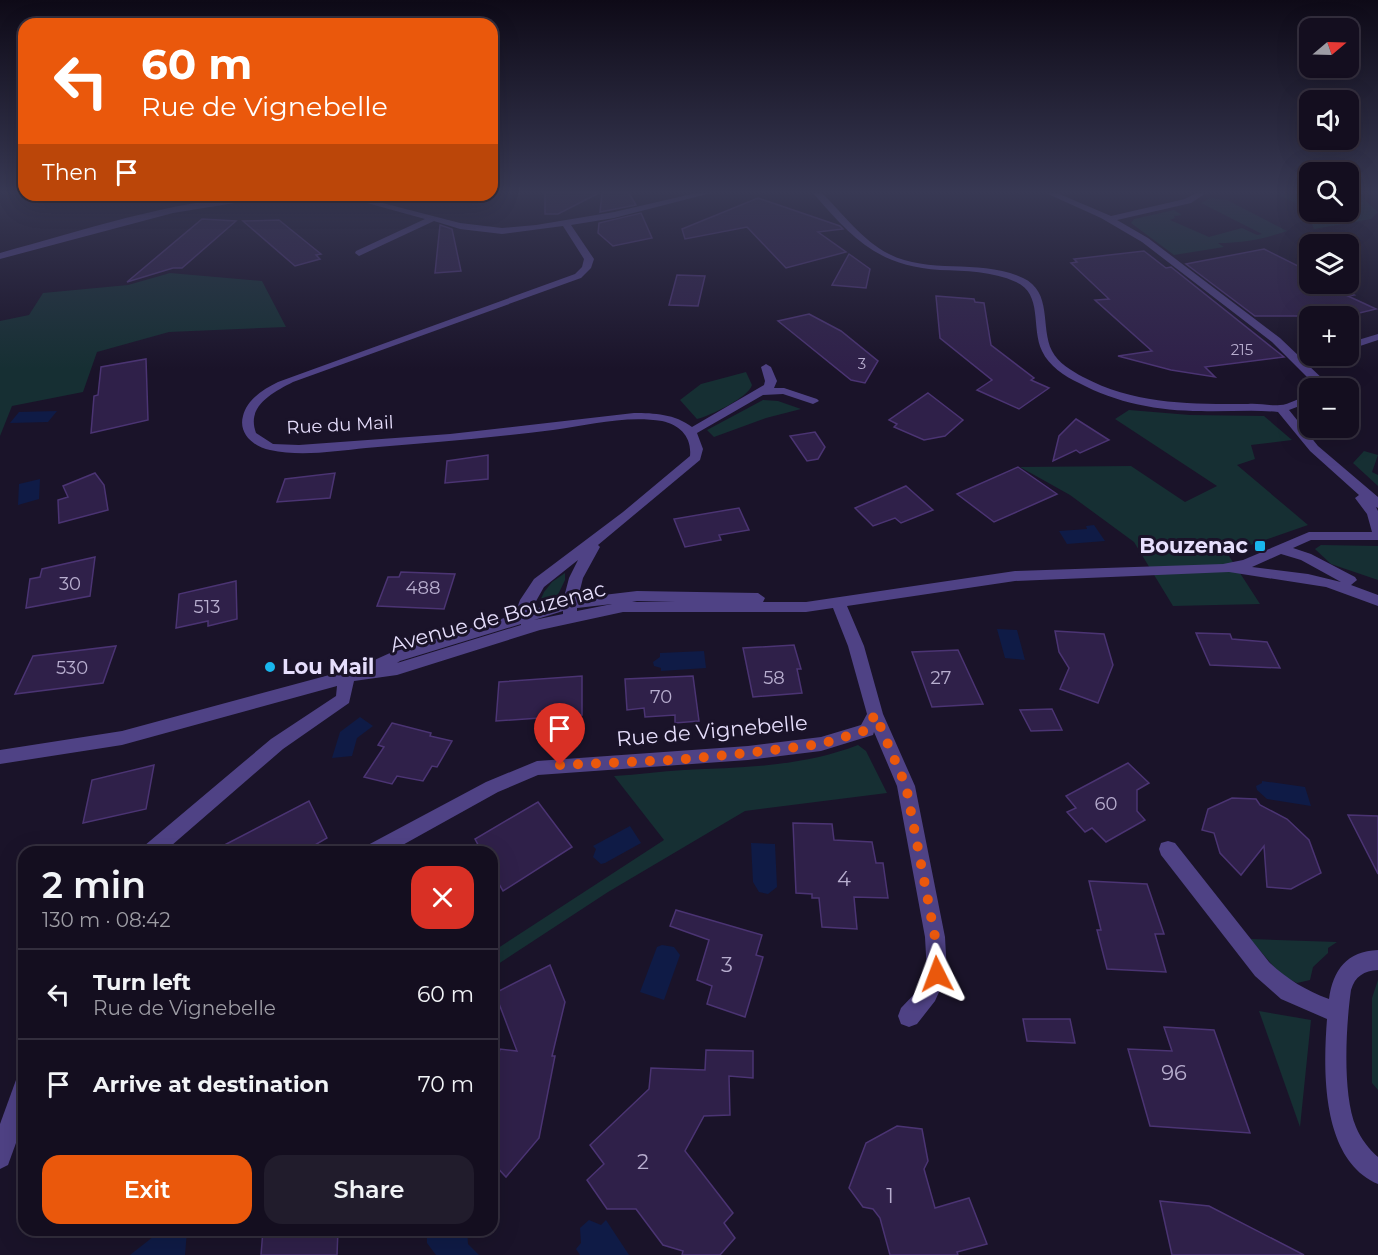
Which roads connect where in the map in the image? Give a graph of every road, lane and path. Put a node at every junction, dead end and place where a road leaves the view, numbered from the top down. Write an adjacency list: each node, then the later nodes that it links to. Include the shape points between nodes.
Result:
1 (16, 252): 7 (street)
2 (363, 252): 6 (street)
3 (584, 252): 18 (street, Rue du Mail, via 589,259 578,276 289,380 265,394 248,412 251,436 270,446 316,448 653,417 674,421)
4 (880, 252): 17 (street, via 904,262 1005,274 1030,286 1037,294 1044,341 1053,360 1099,389 1172,406)
5 (1160, 252): 10 (street)
6 (360, 253)
7 (0, 256)
8 (1378, 337): 9 (street)
9 (1359, 343)
10 (1299, 360)
11 (1305, 366): 13 (street)
12 (766, 367): 14 (street, via 771,384)
13 (1316, 378)
14 (763, 392): 15 (street, via 784,391); 18 (street)
15 (813, 401)
16 (1299, 402): 17 (street)
17 (1282, 409): 19 (street, via 1294,428)
18 (691, 432): 23 (street, via 698,448 696,457)
19 (1338, 471): 20 (street); 21 (street, via 1368,507)
20 (1378, 504)
21 (1378, 530)
22 (1378, 536): 24 (street, Avenue de Bouzenac, via 1321,535)
23 (600, 537): 32 (street, via 580,566); 33 (street, via 539,583 523,612)
24 (1299, 540): 25 (street, Avenue de Bouzenac); 26 (street, via 1301,549)
25 (1277, 551): 26 (street, via 1296,553); 27 (street, Avenue de Bouzenac); 28 (street, via 1277,559 1287,568)
26 (1317, 564): 29 (street)
27 (1223, 569): 28 (street); 31 (street, Avenue de Bouzenac, via 1015,576)
28 (1321, 580): 30 (street)
29 (1378, 591)
30 (1378, 600)
31 (831, 604): 32 (street, Avenue de Bouzenac); 35 (street, via 856,646)
32 (570, 611): 33 (street, Avenue de Bouzenac)
33 (527, 623): 34 (street, Avenue de Bouzenac, via 437,658)
34 (347, 677): 36 (street, Avenue de Bouzenac, via 122,738); 37 (street, via 343,699 277,744)
35 (875, 714): 38 (street, Rue de Vignebelle, via 867,730 821,744 674,760 537,768 492,787); 42 (street, via 906,786 935,937 937,974 928,994)
36 (0, 757)
37 (158, 846)
38 (384, 846)
39 (1168, 849): 41 (street, via 1279,987)
40 (1378, 960): 41 (street, via 1367,960 1351,968 1343,980)
41 (1339, 1013): 45 (street, via 1339,1110 1356,1149 1367,1165)
42 (909, 1016)
43 (18, 1105): 44 (street)
44 (0, 1157)
45 (1378, 1172)

